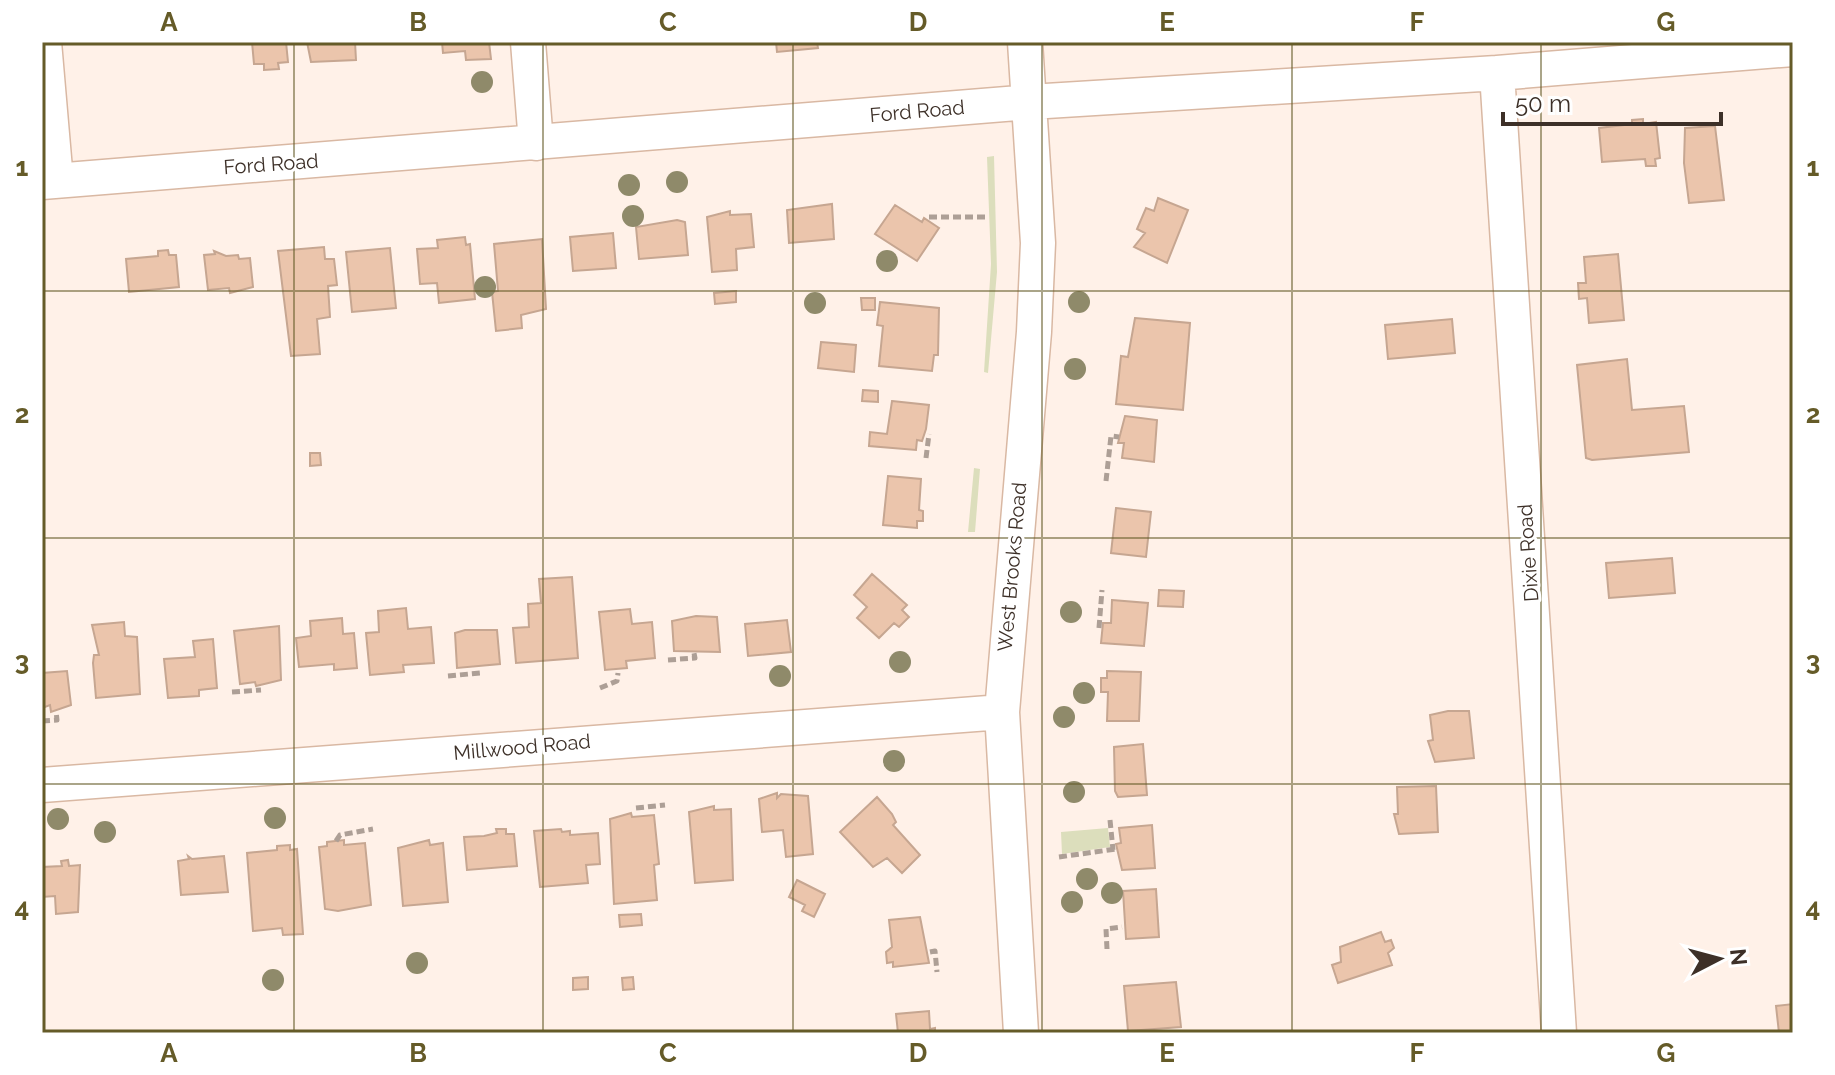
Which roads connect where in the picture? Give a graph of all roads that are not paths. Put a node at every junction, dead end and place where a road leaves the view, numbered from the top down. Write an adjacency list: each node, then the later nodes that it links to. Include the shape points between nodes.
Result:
1 (44, 42): 8 (street)
2 (528, 42): 7 (street)
3 (1025, 42): 6 (street, West Brooks Road)
4 (1793, 49): 5 (street, Ford Road)
5 (1497, 73): 6 (street, Ford Road); 12 (street, Dixie Road)
6 (1030, 102): 7 (street, Ford Road); 9 (street, West Brooks Road, via 1038,243)
7 (536, 143): 8 (street, Ford Road)
8 (49, 182)
9 (1002, 712): 10 (street, Millwood Road); 11 (street, West Brooks Road)
10 (42, 785)
11 (1021, 1033)
12 (1559, 1033)

